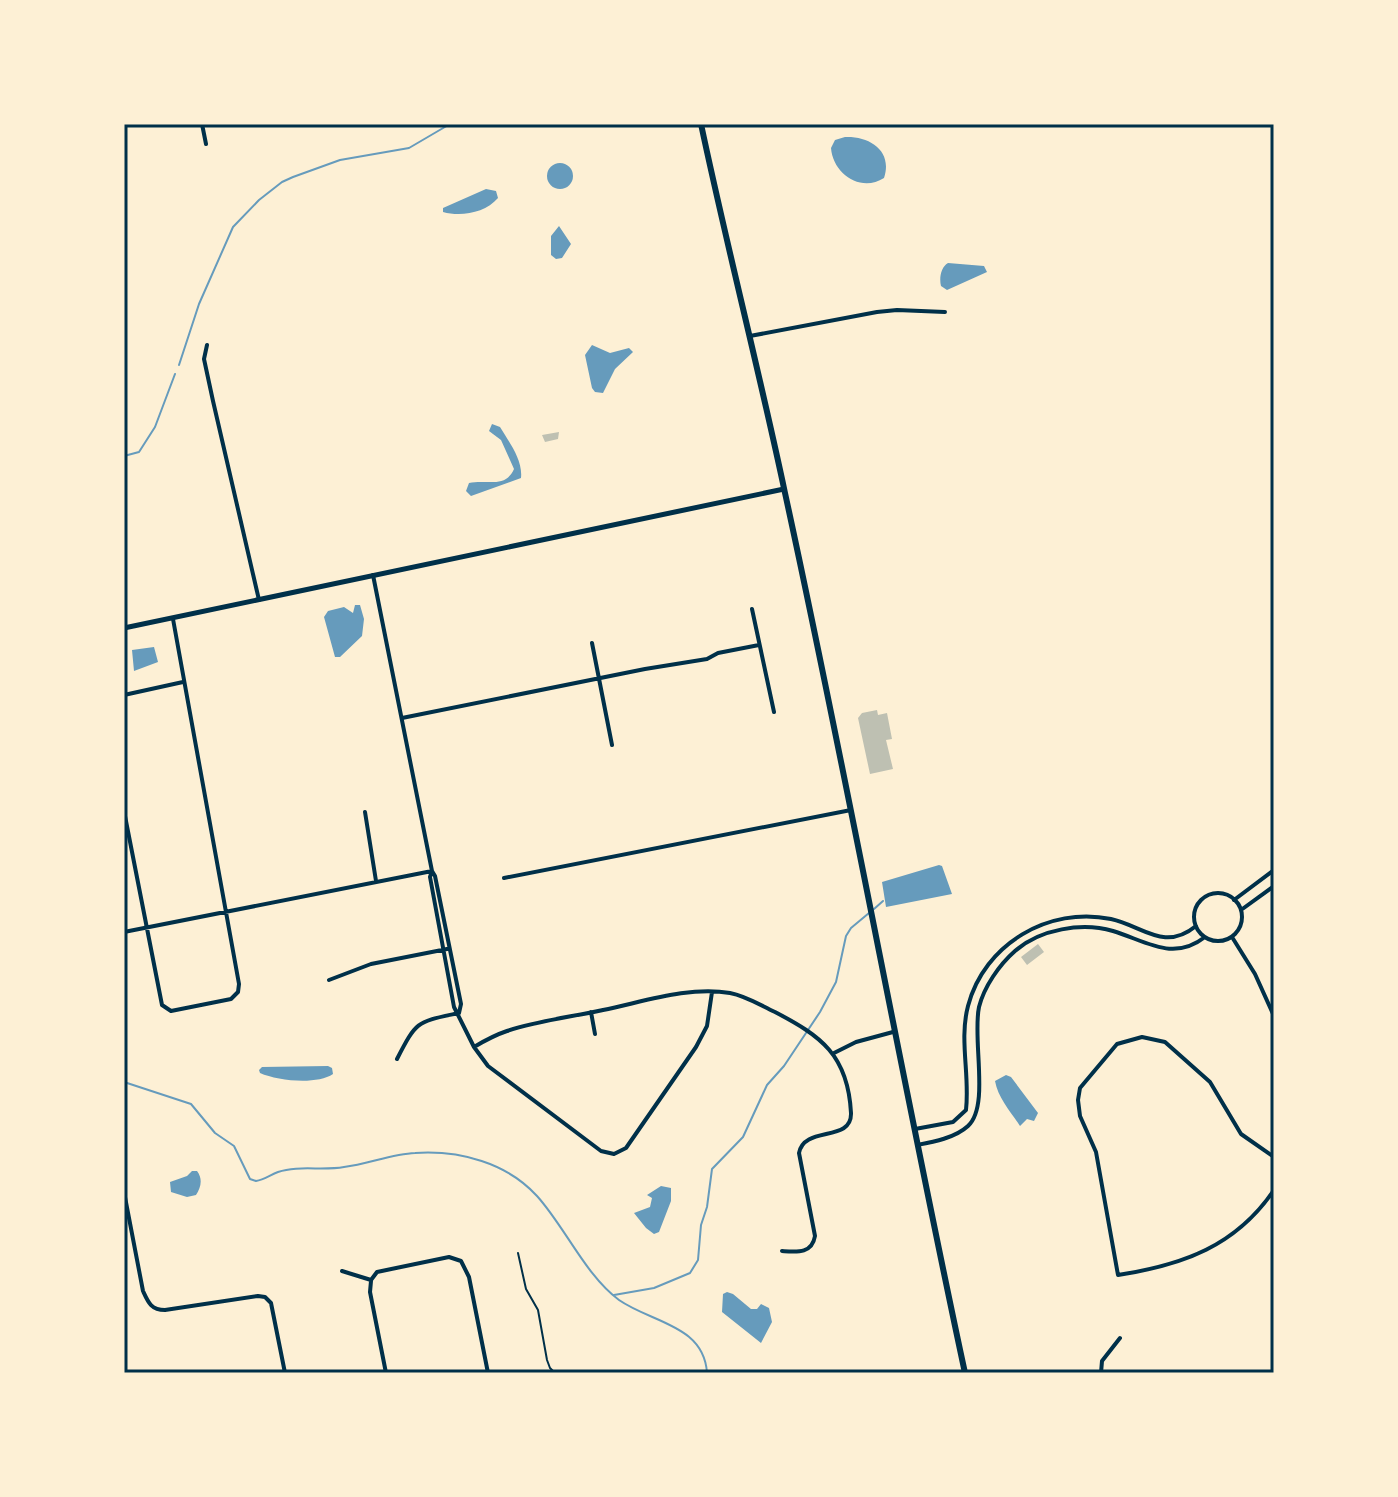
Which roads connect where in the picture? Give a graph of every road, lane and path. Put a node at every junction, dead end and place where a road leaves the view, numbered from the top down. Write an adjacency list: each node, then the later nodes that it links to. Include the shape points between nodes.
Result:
1 (202, 124): 3 (street)
2 (701, 124): 5 (main road)
3 (206, 144)
4 (945, 312): 5 (street, via 877,312)
5 (748, 337): 7 (main road)
6 (207, 345): 9 (street, via 204,359)
7 (785, 489): 8 (street); 21 (main road)
8 (373, 575): 9 (street); 19 (street)
9 (259, 600): 11 (street)
10 (752, 609): 14 (street)
11 (173, 619): 12 (street); 16 (street)
12 (124, 628)
13 (592, 643): 15 (street)
14 (759, 645): 15 (street); 18 (street)
15 (599, 679): 19 (street); 20 (street)
16 (183, 682): 17 (street); 30 (street)
17 (124, 695)
18 (774, 712)
19 (402, 718): 25 (street)
20 (612, 745)
21 (852, 810): 26 (street); 43 (main road)
22 (124, 811): 33 (street)
23 (365, 812): 27 (street)
24 (1274, 870): 29 (street)
25 (432, 871): 27 (street); 37 (street)
26 (504, 878)
27 (376, 881): 30 (street)
28 (1274, 886): 31 (street)
29 (1234, 900): 31 (street); 32 (street, via 1223,894 1204,898 1196,907)
30 (226, 910): 33 (street); 33 (street, via 239,984 231,999 165,1008)
31 (1241, 910): 36 (street, via 1241,923)
32 (1196, 926): 35 (street); 49 (street, via 1185,935 1163,938 1112,919 1087,917 1027,930 1008,943 979,978 964,1022)
33 (145, 928): 34 (street)
34 (124, 932)
35 (1205, 937): 36 (street); 48 (street, via 1171,950 1111,931 1075,927 1026,944 999,969 979,1006)
36 (1232, 937): 42 (street)
37 (447, 948): 38 (street, via 371,964); 41 (street)
38 (329, 980)
39 (712, 992): 40 (street); 45 (street, via 707,1026 696,1047 626,1148 614,1154 601,1151 488,1066); 46 (street, via 751,1000 807,1029)
40 (591, 1012): 44 (street); 45 (street, via 509,1030)
41 (459, 1013): 45 (street); 47 (street, via 420,1022)
42 (1274, 1016)
43 (893, 1032): 46 (street); 50 (main road)
44 (595, 1034)
45 (474, 1047)
46 (834, 1053): 55 (street, via 846,1087 849,1124 802,1144 799,1153 814,1245)
47 (397, 1059)
48 (977, 1062): 49 (street); 51 (street, via 981,1092 975,1119 951,1136)
49 (965, 1064): 50 (street, via 966,1110 953,1122)
50 (914, 1130): 51 (main road)
51 (917, 1145): 64 (main road)
52 (1274, 1157): 53 (street, via 1241,1134 1210,1082 1165,1042 1142,1037 1117,1044 1080,1088 1078,1109 1096,1152 1118,1275 1158,1269 1218,1244 1250,1221)
53 (1274, 1190)
54 (124, 1192): 60 (street, via 149,1305 165,1310 265,1297 271,1303)
55 (782, 1251)
56 (518, 1253): 63 (lane)
57 (342, 1271): 58 (street)
58 (371, 1280): 61 (street); 62 (street, via 377,1272 449,1257 461,1261 469,1277)
59 (1120, 1338): 65 (street, via 1102,1361)
60 (285, 1373)
61 (386, 1373)
62 (488, 1373)
63 (555, 1373)
64 (965, 1373)
65 (1101, 1373)

